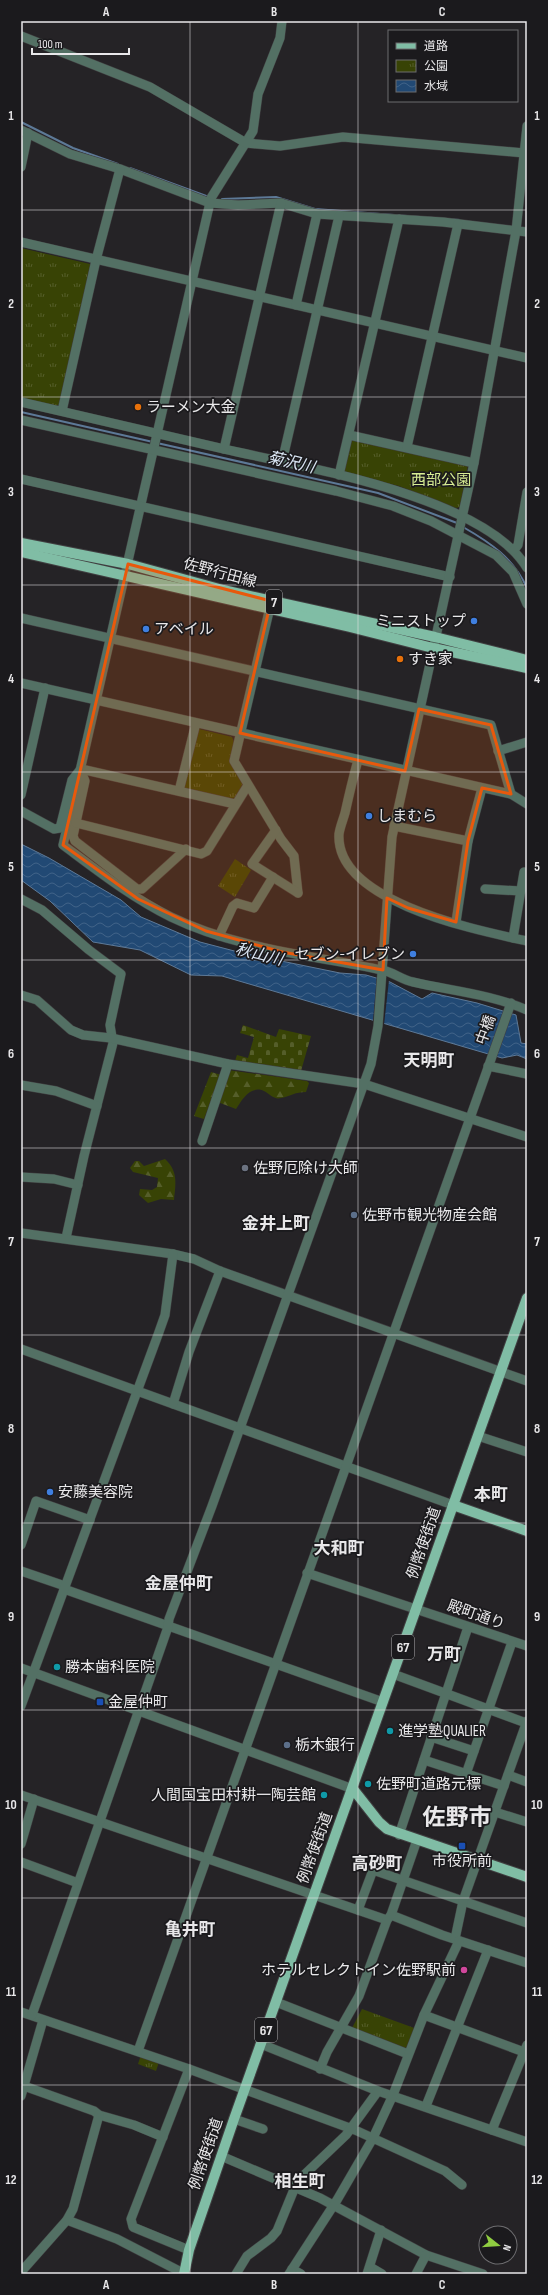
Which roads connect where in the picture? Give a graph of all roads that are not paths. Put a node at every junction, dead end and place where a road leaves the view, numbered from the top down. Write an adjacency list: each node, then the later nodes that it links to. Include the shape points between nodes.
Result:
1 (282, 21): 5 (street, via 280,38 258,94 253,131)
2 (21, 36): 5 (street, via 150,87)
3 (527, 126): 6 (street)
4 (25, 132): 7 (street); 8 (street, via 70,154)
5 (246, 143): 6 (street, via 280,146 343,138); 9 (street)
6 (524, 153): 15 (street)
7 (21, 167)
8 (120, 169): 9 (street); 18 (street)
9 (210, 203): 10 (street); 19 (street)
10 (281, 203): 11 (street); 20 (street)
11 (317, 214): 12 (street); 21 (street)
12 (339, 216): 13 (street); 22 (street)
13 (399, 219): 14 (street); 23 (street)
14 (458, 224): 15 (street); 24 (street)
15 (516, 231): 16 (street); 25 (street)
16 (527, 232)
17 (21, 242): 18 (street)
18 (96, 260): 19 (street); 28 (street)
19 (192, 281): 20 (street); 30 (street)
20 (260, 296): 21 (street); 33 (street)
21 (296, 305): 22 (street)
22 (317, 310): 23 (street); 35 (street)
23 (375, 323): 24 (street); 31 (street)
24 (432, 336): 25 (street); 32 (street)
25 (494, 351): 26 (street); 36 (street)
26 (527, 358)
27 (21, 402): 28 (street)
28 (62, 412): 30 (street)
29 (21, 420): 34 (street)
30 (158, 433): 33 (street); 34 (street)
31 (349, 435): 32 (street); 37 (street)
32 (407, 448): 36 (street)
33 (224, 449): 35 (street)
34 (154, 450): 40 (street); 42 (street, via 393,506)
35 (282, 462): 37 (street)
36 (474, 463): 41 (street)
37 (339, 475): 41 (street, via 401,491)
38 (21, 479): 40 (street)
39 (527, 492): 45 (street, via 518,545)
40 (142, 507): 46 (street); 49 (street)
41 (463, 519): 42 (street); 45 (street, via 502,540)
42 (460, 533): 49 (street); 50 (street, via 488,549 504,562 513,572)
43 (21, 543): 46 (main road, 佐野行田線 / 7)
44 (21, 552): 48 (main road, 佐野行田線 / 7)
45 (520, 554): 47 (street)
46 (128, 564): 48 (street); 51 (main road, 佐野行田線 / 7)
47 (527, 568)
48 (125, 576): 51 (main road, 佐野行田線 / 7); 54 (street)
49 (450, 577): 53 (street)
50 (527, 604)
51 (270, 605): 53 (main road, 佐野行田線 / 7); 55 (main road, 佐野行田線 / 7); 58 (street)
52 (21, 618): 54 (street)
53 (435, 637): 55 (street); 56 (main road, 佐野行田線 / 7)
54 (111, 638): 58 (street); 61 (street)
55 (433, 648): 57 (main road, 佐野行田線 / 7); 62 (street)
56 (527, 660)
57 (527, 668)
58 (254, 670): 62 (street); 64 (street)
59 (21, 683): 60 (street)
60 (46, 688): 61 (street); 73 (street)
61 (97, 700): 63 (street); 68 (street)
62 (419, 710): 66 (street, via 491,725); 69 (street)
63 (196, 723): 64 (street); 72 (street)
64 (240, 733): 67 (street); 70 (street, via 234,761)
65 (527, 742): 66 (street)
66 (498, 751): 74 (street)
67 (358, 760): 69 (street); 87 (street, via 339,834 342,850 346,864)
68 (81, 769): 72 (street); 77 (street, via 72,780 60,828 54,829); 78 (street, via 85,781); 90 (street, via 63,845 102,876 138,899 172,917)
69 (405, 771): 71 (street); 79 (street)
70 (248, 785): 75 (street); 80 (street)
71 (482, 788): 74 (street); 81 (street)
72 (179, 791): 75 (street)
73 (21, 794)
74 (511, 794): 76 (street)
75 (235, 804): 82 (street, via 206,851 201,854)
76 (527, 804)
77 (21, 811)
78 (76, 823): 82 (street); 82 (street, via 73,836 75,841 137,889 142,888)
79 (394, 826): 81 (street); 87 (street)
80 (276, 830): 84 (street, via 252,864); 84 (street, via 294,856 298,893)
81 (468, 841): 89 (street)
82 (186, 850)
83 (524, 872): 86 (street)
84 (272, 877): 90 (street, via 254,908 237,902 233,906)
85 (485, 889): 86 (street)
86 (521, 891): 91 (street)
87 (387, 898): 89 (street, via 408,908); 93 (street)
88 (21, 899): 97 (street, via 42,910 121,974 110,1025)
89 (456, 922): 91 (street)
90 (219, 936): 93 (street, via 282,952)
91 (513, 938): 92 (street)
92 (527, 941)
93 (383, 972): 95 (street, via 411,982 502,999); 101 (street, via 375,1049)
94 (21, 995): 97 (street, via 36,1000 71,1030 97,1038)
95 (510, 1005): 96 (street); 99 (street, 中橋)
96 (527, 1010)
97 (111, 1038): 98 (street); 103 (street, via 111,1053)
98 (228, 1064): 101 (street); 106 (street)
99 (489, 1064): 100 (street); 104 (street, 中橋)
100 (527, 1074)
101 (364, 1084): 104 (street); 113 (street)
102 (21, 1085): 103 (street, via 56,1092)
103 (97, 1106): 108 (street)
104 (470, 1118): 105 (street); 116 (street, 中橋)
105 (527, 1135)
106 (202, 1141)
107 (21, 1177): 108 (street, via 54,1179)
108 (78, 1185): 110 (street)
109 (21, 1233): 110 (street)
110 (66, 1238): 111 (street)
111 (174, 1254): 112 (street, via 194,1259); 120 (street, via 165,1315)
112 (220, 1271): 113 (street); 121 (street, via 189,1352)
113 (288, 1295): 116 (street); 122 (street)
114 (527, 1298): 115 (main road, 例幣使街道 / 67)
115 (525, 1310): 118 (main road, 例幣使街道 / 67)
116 (392, 1332): 118 (street); 125 (street, 中橋)
117 (21, 1349): 120 (street)
118 (501, 1372): 119 (street); 123 (main road, 例幣使街道 / 67)
119 (527, 1381)
120 (137, 1391): 121 (street); 127 (street)
121 (173, 1404): 122 (street)
122 (239, 1429): 125 (street); 134 (street)
123 (478, 1436): 124 (street); 126 (main road, 例幣使街道 / 67)
124 (527, 1452)
125 (346, 1467): 126 (street); 131 (street, 中橋)
126 (453, 1505): 128 (main road); 133 (main road, 例幣使街道 / 67)
127 (90, 1520): 129 (street, via 36,1501); 132 (street)
128 (527, 1531)
129 (21, 1545)
130 (21, 1571): 132 (street)
131 (307, 1573): 133 (street, 殿町通り); 139 (street, 中橋)
132 (65, 1588): 134 (street); 141 (street)
133 (416, 1609): 135 (street, 殿町通り); 142 (main road, 例幣使街道 / 67)
134 (168, 1627): 139 (street); 147 (street)
135 (468, 1627): 137 (street, 殿町通り); 143 (street)
136 (527, 1636): 138 (street)
137 (512, 1642): 138 (street, 殿町通り); 146 (street)
138 (525, 1646)
139 (275, 1664): 144 (street); 150 (street, 中橋)
140 (21, 1668): 141 (street)
141 (34, 1672): 145 (street); 147 (street)
142 (393, 1674): 143 (street); 144 (main road, 例幣使街道 / 67)
143 (446, 1692): 146 (street); 149 (street)
144 (383, 1702): 157 (main road, 例幣使街道 / 67)
145 (21, 1706)
146 (489, 1709): 148 (street); 151 (street)
147 (138, 1711): 150 (street); 161 (street)
148 (527, 1722): 154 (street)
149 (431, 1737): 151 (street); 152 (street)
150 (244, 1750): 157 (street); 166 (street, 中橋)
151 (474, 1751): 153 (street)
152 (424, 1760): 153 (street); 163 (street)
153 (466, 1774): 156 (street)
154 (508, 1775): 155 (street); 156 (street)
155 (527, 1782)
156 (504, 1786): 160 (street)
157 (353, 1789): 163 (main road, via 379,1822); 172 (main road, 例幣使街道 / 67)
158 (21, 1795): 159 (street)
159 (34, 1799): 161 (street); 164 (street)
160 (495, 1812): 162 (street); 167 (street)
161 (100, 1821): 166 (street); 171 (street)
162 (527, 1822)
163 (399, 1835): 165 (main road)
164 (22, 1839)
165 (417, 1840): 167 (main road); 170 (street)
166 (207, 1859): 172 (street); 188 (street, 中橋)
167 (478, 1860): 169 (main road); 173 (street)
168 (21, 1862): 171 (street)
169 (527, 1877)
170 (404, 1880): 173 (street); 174 (street, via 373,1870); 175 (street)
171 (78, 1883): 182 (street)
172 (314, 1895): 174 (street); 180 (main road, 例幣使街道 / 67)
173 (463, 1901): 176 (street); 177 (street)
174 (358, 1910): 175 (street)
175 (389, 1917): 177 (street); 185 (street, via 359,1996)
176 (527, 1923)
177 (457, 1940): 178 (street); 183 (street)
178 (488, 1950): 179 (street); 186 (street)
179 (527, 1963)
180 (276, 2002): 185 (street); 187 (main road, 例幣使街道 / 67)
181 (21, 2012): 182 (street)
182 (32, 2015): 184 (street)
183 (424, 2015): 186 (street); 190 (street)
184 (43, 2020): 188 (street); 193 (street)
185 (343, 2027): 190 (street); 191 (street)
186 (458, 2028): 189 (street); 198 (street)
187 (261, 2044): 191 (street); 194 (main road, 例幣使街道 / 67)
188 (138, 2051): 192 (street)
189 (525, 2052): 203 (street)
190 (408, 2054): 196 (street)
191 (320, 2068): 195 (street)
192 (189, 2069): 194 (street); 204 (street)
193 (24, 2086): 197 (street); 199 (street, via 94,2110)
194 (245, 2090): 200 (main road, 例幣使街道 / 67); 201 (street)
195 (378, 2091): 196 (street); 201 (street)
196 (393, 2095): 198 (street); 205 (street)
197 (21, 2096)
198 (426, 2106): 203 (street)
199 (99, 2115): 204 (street); 211 (street, via 73,2209)
200 (234, 2119): 202 (street); 207 (main road, 例幣使街道 / 67)
201 (352, 2129): 205 (street); 209 (street)
202 (263, 2130)
203 (492, 2130): 206 (street)
204 (163, 2137): 213 (street, via 131,2223 133,2228)
205 (373, 2138): 208 (street, via 444,2171); 210 (street)
206 (527, 2142)
207 (221, 2156): 209 (street); 213 (main road, 例幣使街道 / 67)
208 (462, 2185)
209 (295, 2187): 210 (street); 219 (street, via 277,2231 247,2256)
210 (333, 2204): 212 (street); 217 (street)
211 (67, 2220): 216 (street); 218 (street, via 117,2239)
212 (381, 2230): 214 (street); 215 (street)
213 (189, 2250): 218 (main road, 例幣使街道 / 67)
214 (426, 2255): 222 (street); 223 (street)
215 (369, 2270): 221 (street)
216 (21, 2272)
217 (290, 2272): 220 (street)
218 (184, 2274)
219 (236, 2274)
220 (301, 2274)
221 (382, 2274)
222 (416, 2274)
223 (483, 2274)

